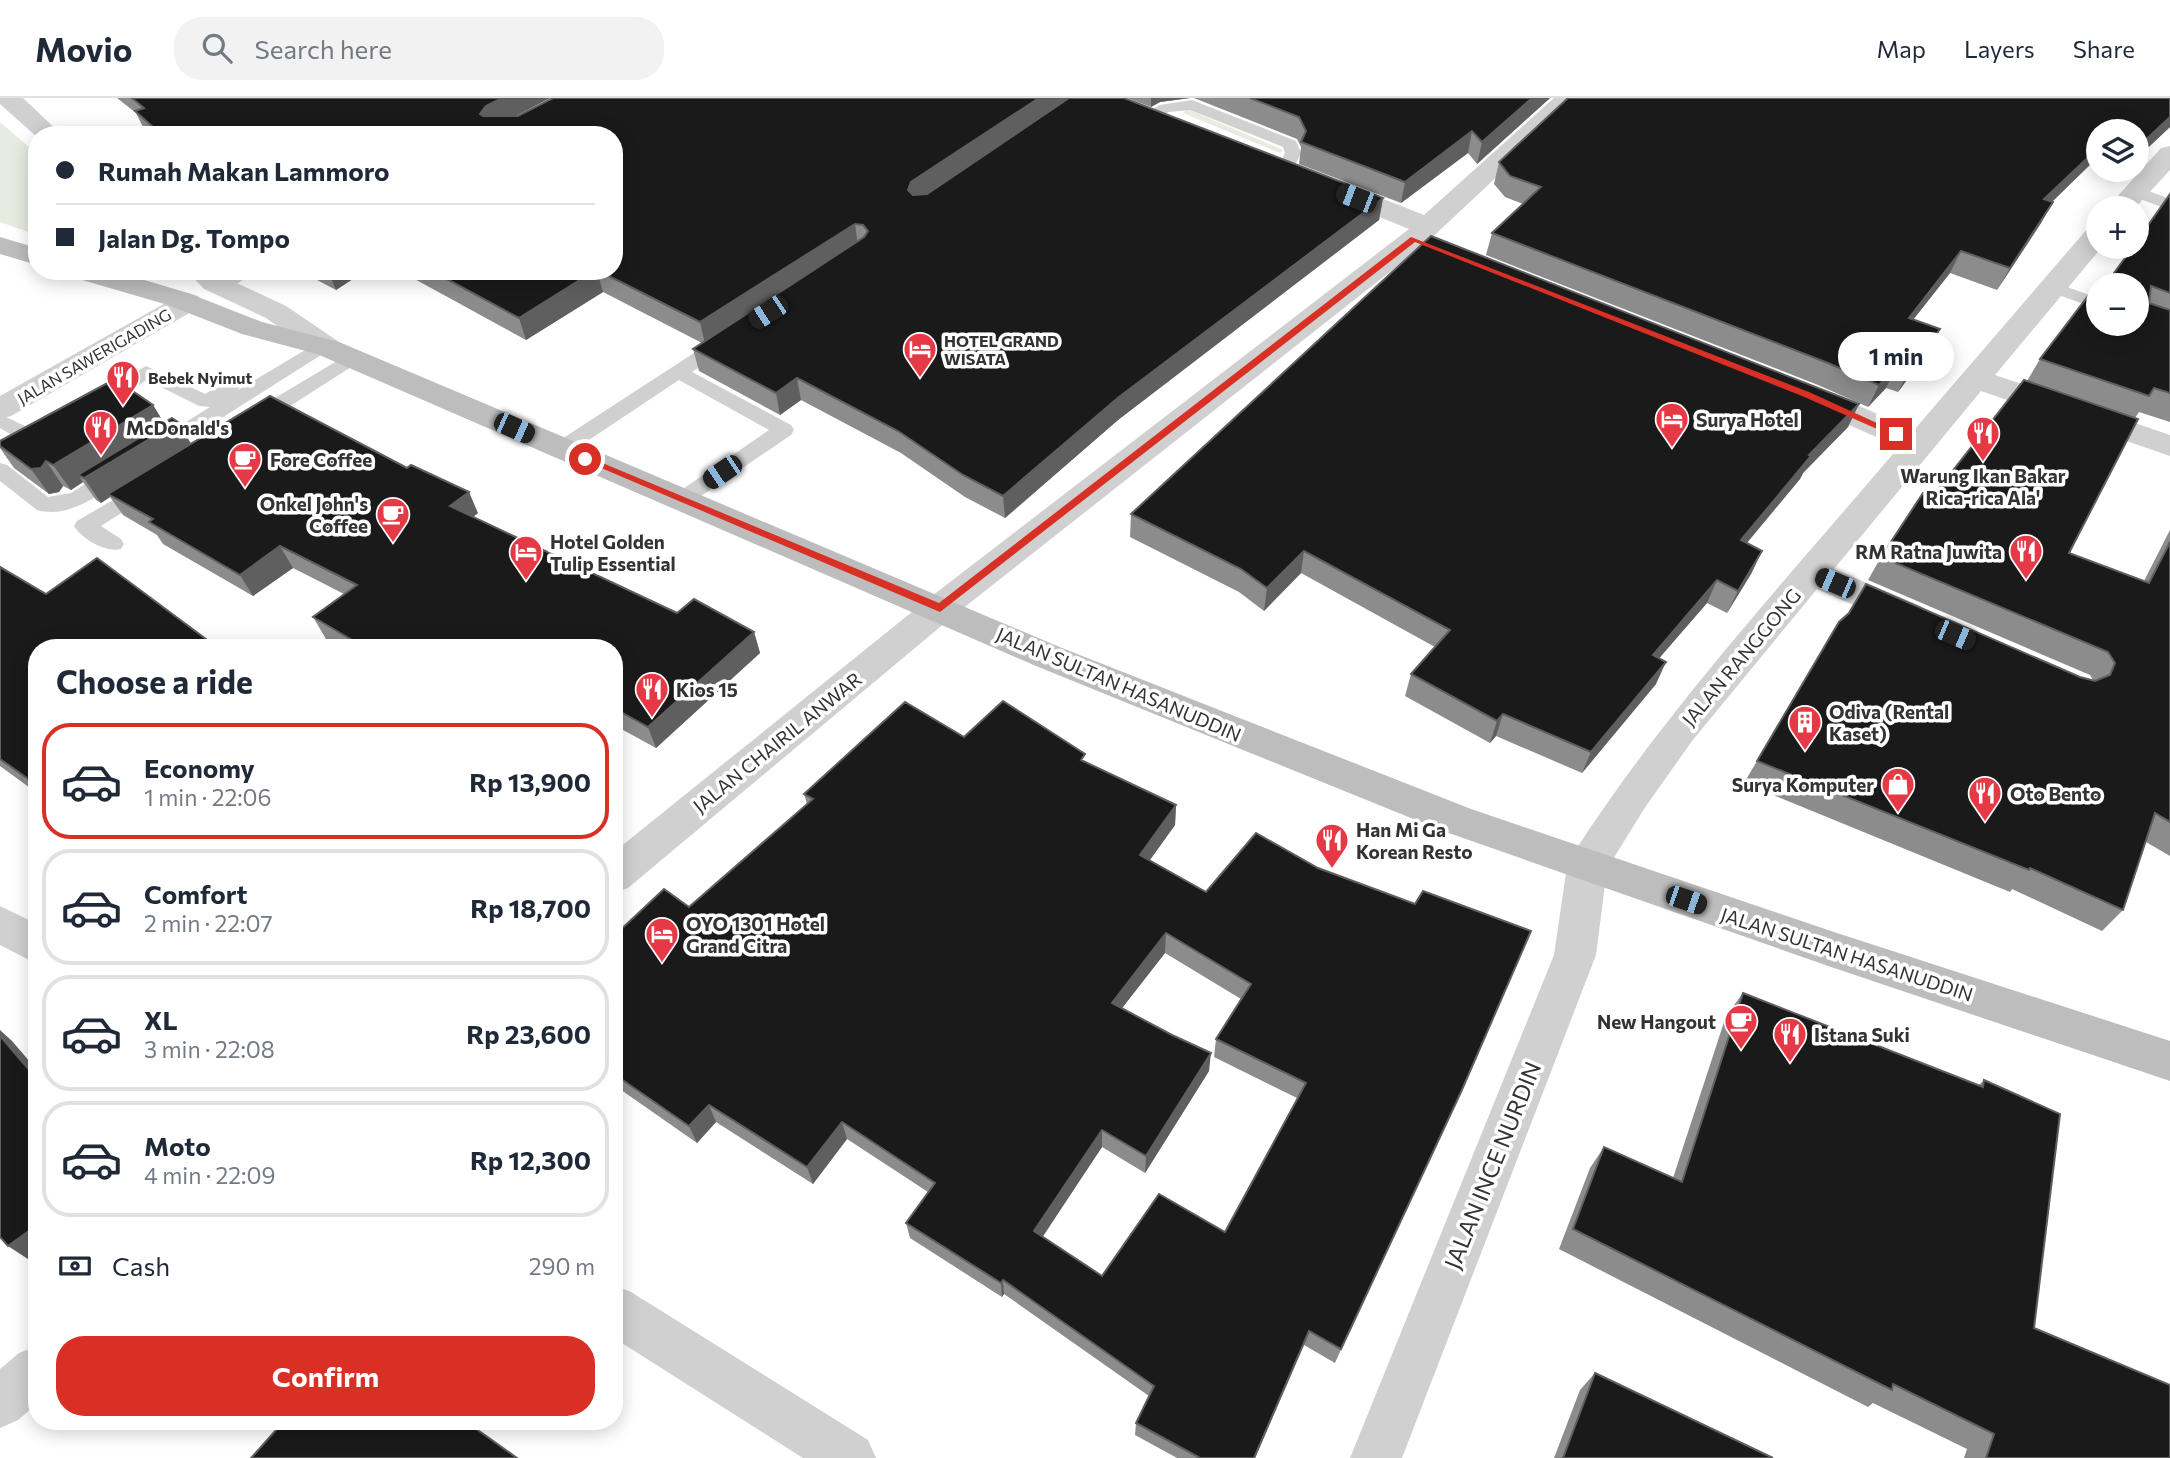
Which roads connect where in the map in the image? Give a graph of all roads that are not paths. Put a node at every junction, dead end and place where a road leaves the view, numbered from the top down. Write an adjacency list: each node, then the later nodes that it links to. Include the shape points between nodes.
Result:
1 (8, 98): 4 (street)
2 (1569, 98): 11 (street, JALAN CHAIRIL ANWAR)
3 (1134, 112): 5 (street); 7 (lane, via 1192,105 1290,144 1293,153)
4 (39, 126)
5 (1180, 129)
6 (2165, 165): 8 (street)
7 (1273, 166): 11 (street)
8 (2132, 196)
9 (2149, 202): 10 (lane)
10 (2170, 205)
11 (1426, 238): 39 (street, JALAN CHAIRIL ANWAR)
12 (0, 245): 14 (main road)
13 (2086, 248): 17 (street, JALAN RANGGONG)
14 (28, 254)
15 (187, 280): 16 (main road, JALAN SULTAN HASANUDDIN)
16 (210, 282): 20 (main road, JALAN SULTAN HASANUDDIN, via 252,328); 24 (street, JALAN SAWERIGADING)
17 (2053, 287): 18 (lane); 22 (street, JALAN RANGGONG)
18 (2086, 299)
19 (734, 335): 21 (lane)
20 (326, 348): 25 (lane, via 206,402 146,372); 28 (lane); 32 (main road, JALAN SULTAN HASANUDDIN); 34 (lane, via 77,499 44,505)
21 (678, 372): 32 (lane); 36 (lane, via 784,430)
22 (1974, 379): 30 (street, JALAN RANGGONG); 31 (street)
23 (1780, 384): 30 (street)
24 (0, 409)
25 (79, 412)
26 (0, 420): 29 (lane)
27 (56, 426): 29 (lane)
28 (236, 431)
29 (34, 439): 33 (lane)
30 (1919, 443): 38 (street, JALAN RANGGONG)
31 (2170, 446)
32 (561, 449): 36 (main road, JALAN SULTAN HASANUDDIN)
33 (0, 460)
34 (0, 470)
35 (166, 475): 37 (lane, via 85,526)
36 (681, 500): 39 (main road, JALAN SULTAN HASANUDDIN)
37 (113, 544)
38 (1811, 573): 40 (street); 41 (street, JALAN RANGGONG, via 1679,732)
39 (940, 608): 41 (main road, JALAN SULTAN HASANUDDIN, via 1197,718); 42 (street, JALAN CHAIRIL ANWAR)
40 (1937, 627)
41 (1587, 866): 45 (main road, JALAN SULTAN HASANUDDIN); 50 (street, JALAN INCE NURDIN, via 1575,955)
42 (623, 869)
43 (0, 923): 44 (street)
44 (28, 940)
45 (2170, 1061)
46 (623, 1315): 49 (street)
47 (28, 1379): 48 (street)
48 (0, 1402)
49 (850, 1458)
50 (1376, 1458)

